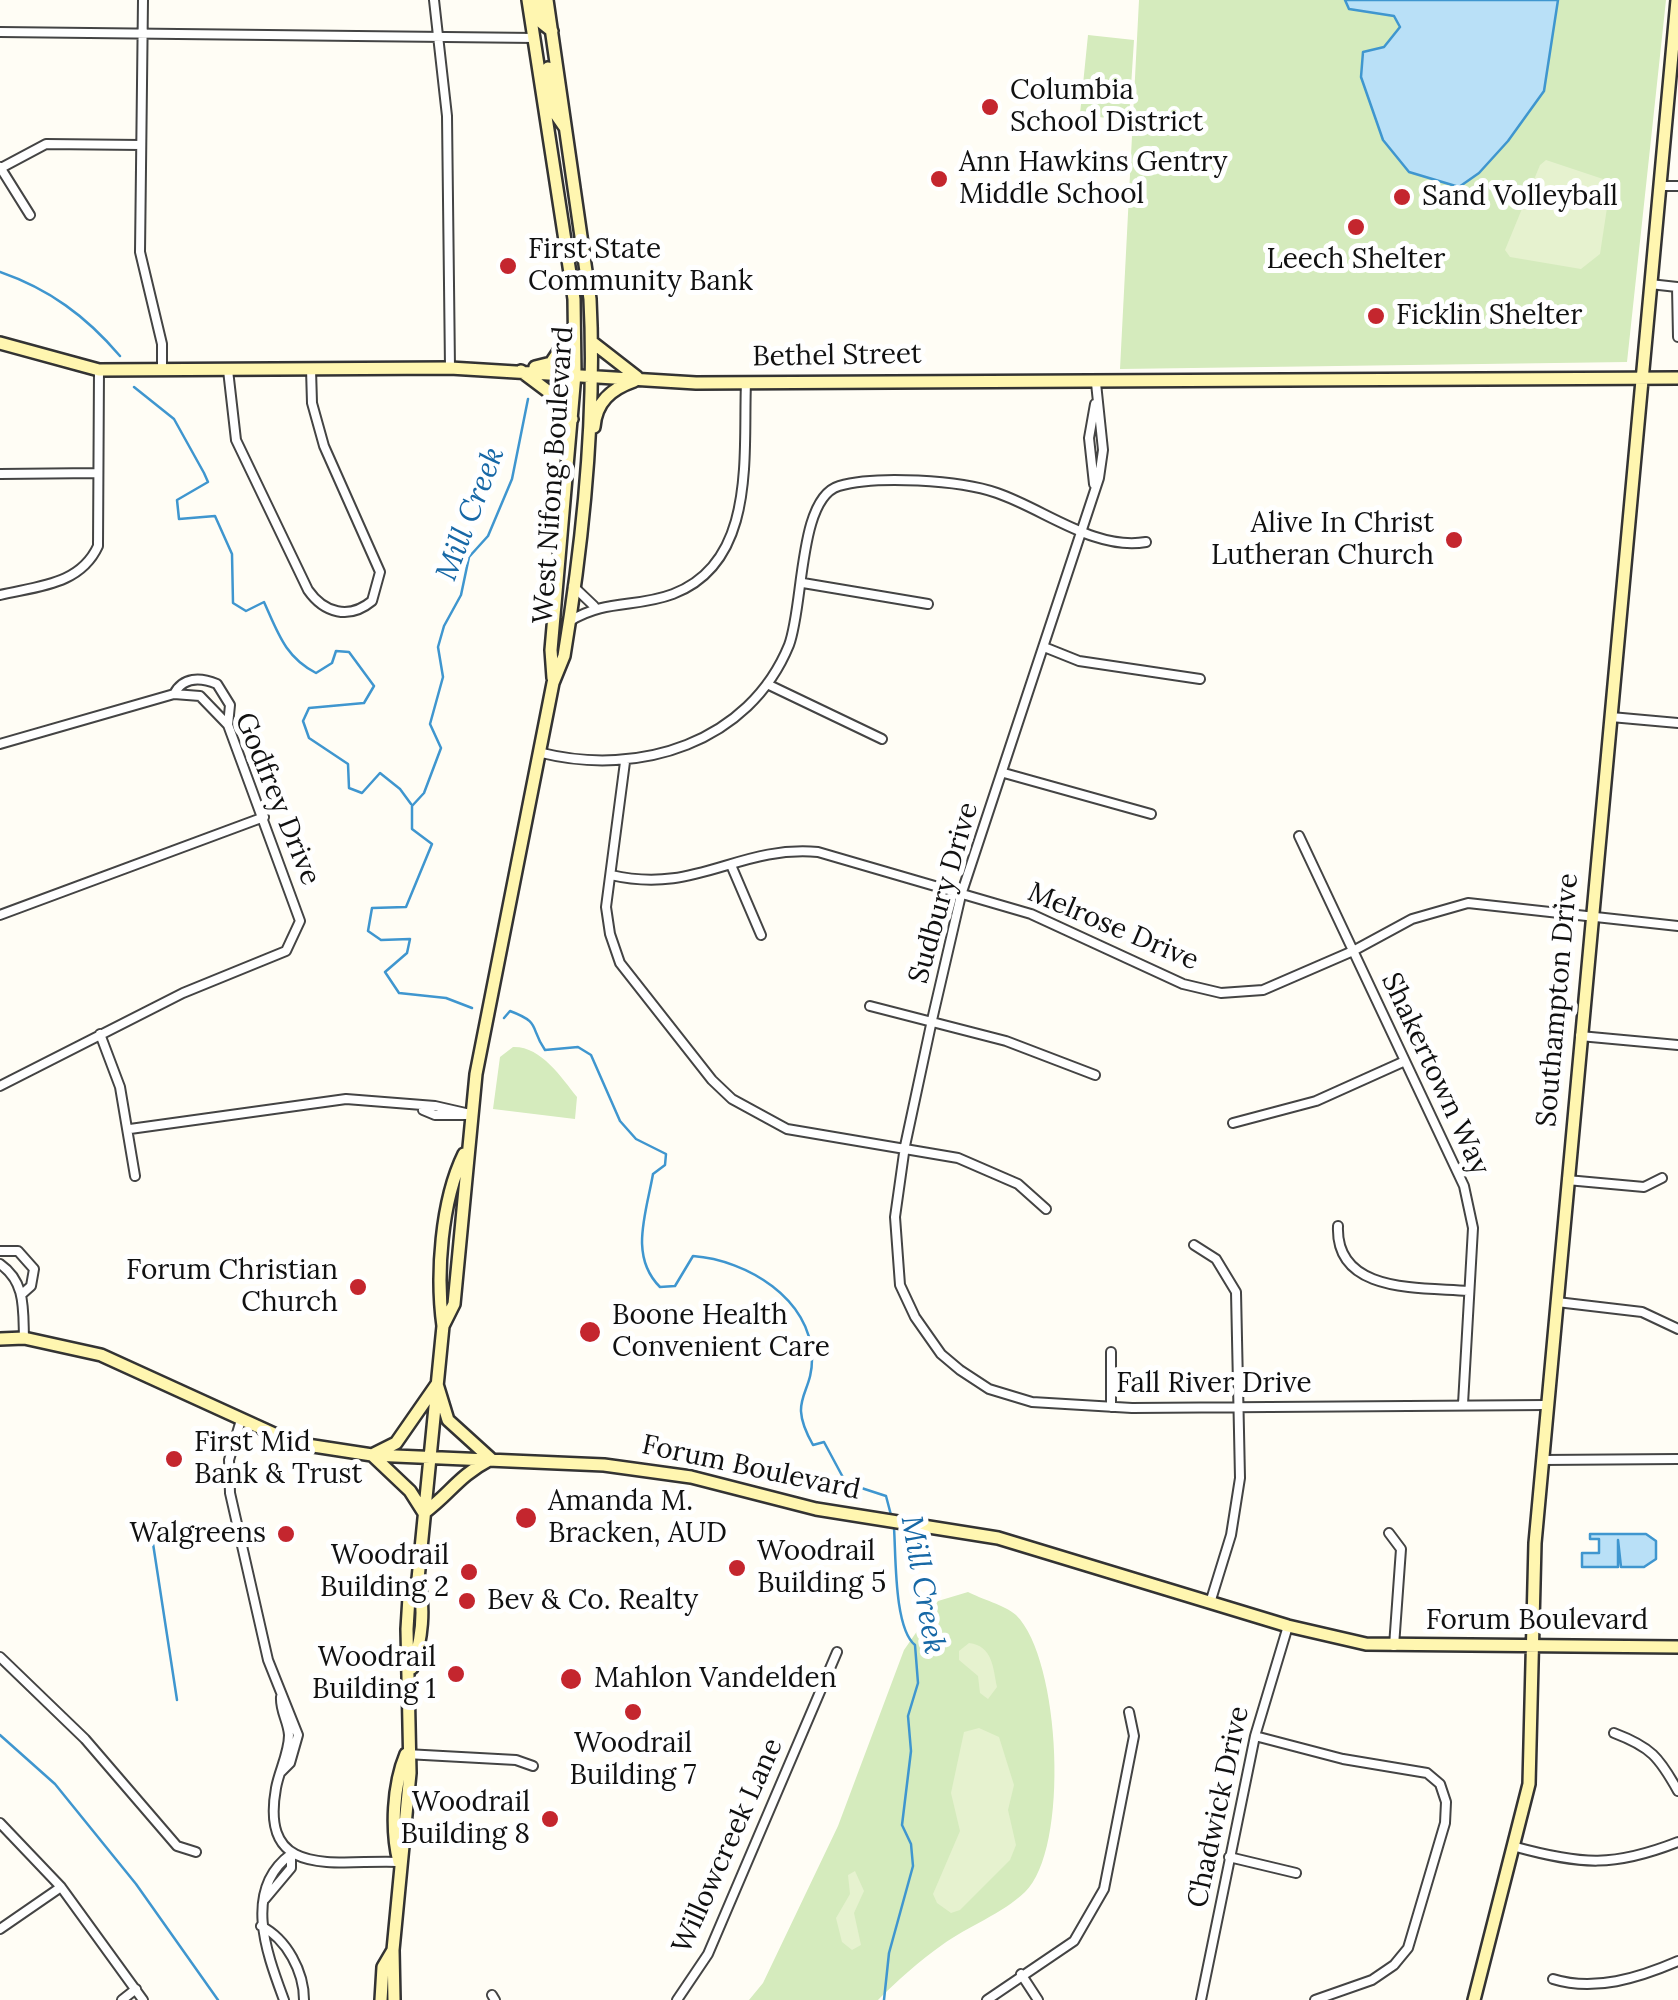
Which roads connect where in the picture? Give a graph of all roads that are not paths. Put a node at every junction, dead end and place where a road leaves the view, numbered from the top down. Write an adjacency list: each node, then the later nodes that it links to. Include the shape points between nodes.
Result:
1 (143, 0): 9 (street)
2 (434, 0): 10 (street)
3 (528, 0): 11 (street)
4 (538, 0): 7 (street, via 542,23)
5 (547, 0): 7 (street, West Nifong Boulevard)
6 (1677, 0): 15 (street, Southampton Drive)
7 (552, 30): 12 (street, West Nifong Boulevard)
8 (0, 32): 9 (street)
9 (142, 34): 10 (street); 13 (street)
10 (441, 38): 11 (street); 23 (street)
11 (536, 38): 12 (street, via 544,44 555,113); 19 (street, West Nifong Boulevard)
12 (566, 130): 21 (street, West Nifong Boulevard)
13 (141, 145): 14 (street, via 38,146); 25 (street, via 140,252)
14 (0, 168): 17 (street)
15 (1659, 186): 16 (street); 18 (street, Southampton Drive)
16 (1678, 186)
17 (30, 215)
18 (1650, 284): 20 (street, via 1677,287); 31 (street, Southampton Drive)
19 (575, 327): 28 (street, via 551,363); 29 (street, West Nifong Boulevard)
20 (1678, 337)
21 (592, 342): 30 (street, West Nifong Boulevard); 33 (street)
22 (0, 343): 24 (street, Bethel Street)
23 (450, 368): 27 (street, Bethel Street); 28 (street, Bethel Street)
24 (100, 370): 25 (street, Bethel Street); 37 (street)
25 (162, 370): 26 (street, Bethel Street)
26 (228, 370): 27 (street, Bethel Street); 27 (street, via 236,440 308,590 324,608 361,610 376,594 380,572 324,446 312,403)
27 (312, 370)
28 (521, 371): 29 (street, Bethel Street); 36 (street, via 558,398)
29 (575, 374): 30 (street, Bethel Street); 36 (street, West Nifong Boulevard)
30 (590, 375): 33 (street, Bethel Street); 39 (street, West Nifong Boulevard)
31 (1642, 378): 32 (street, Bethel Street); 35 (street, Bethel Street); 53 (street, Southampton Drive)
32 (1678, 378)
33 (640, 379): 34 (street, Bethel Street); 39 (street, via 603,400 595,416 591,473)
34 (746, 382): 35 (street, Bethel Street); 46 (street, via 738,516 720,561 671,595)
35 (1096, 383): 40 (street, Sudbury Drive, via 1103,450)
36 (572, 419): 50 (street, West Nifong Boulevard, via 551,650)
37 (98, 473): 38 (street); 44 (street, via 98,546 90,563 73,577)
38 (0, 474)
39 (583, 484): 43 (street, West Nifong Boulevard)
40 (1082, 530): 41 (street, via 1117,542); 42 (street, via 996,492 888,480 838,486 824,493 812,516); 48 (street, Sudbury Drive)
41 (1146, 542)
42 (803, 583): 45 (street); 51 (street, via 789,644)
43 (573, 586): 46 (street); 47 (street, West Nifong Boulevard)
44 (0, 595)
45 (928, 604)
46 (594, 606): 47 (street)
47 (570, 621): 50 (street, West Nifong Boulevard)
48 (1044, 646): 49 (street, via 1079,662); 60 (street, Sudbury Drive)
49 (1200, 679)
50 (554, 683): 58 (street, West Nifong Boulevard)
51 (767, 684): 56 (street); 59 (street, via 730,722 685,748)
52 (174, 694): 55 (street, Godfrey Drive, via 200,696); 55 (street, via 192,680 217,684 230,705); 57 (street)
53 (1610, 717): 54 (street); 68 (street, Southampton Drive)
54 (1678, 723)
55 (228, 725): 62 (street, Godfrey Drive)
56 (882, 739)
57 (0, 744)
58 (542, 753): 59 (street); 80 (street, West Nifong Boulevard)
59 (624, 762): 65 (street)
60 (1004, 773): 61 (street); 66 (street, Sudbury Drive)
61 (1151, 814)
62 (264, 817): 67 (street); 74 (street, Godfrey Drive, via 300,921 286,951)
63 (1299, 836): 71 (street, Shakertown Way)
64 (732, 864): 65 (street, Melrose Drive, via 684,880); 66 (street, Melrose Drive, via 786,849 818,852); 70 (street)
65 (611, 875): 83 (street, via 606,907 620,963 732,1100 814,1137)
66 (962, 895): 71 (street, Melrose Drive, via 1031,914 1183,984 1221,993 1263,990); 73 (street, Sudbury Drive)
67 (0, 914)
68 (1590, 919): 69 (street, Melrose Drive); 71 (street, Melrose Drive, via 1468,903 1412,919); 75 (street, Southampton Drive)
69 (1678, 926)
70 (761, 936)
71 (1353, 951): 77 (street, Shakertown Way)
72 (870, 1006): 73 (street)
73 (932, 1020): 78 (street); 83 (street, Sudbury Drive)
74 (100, 1034): 79 (street); 82 (street)
75 (1580, 1036): 76 (street); 87 (street, Southampton Drive)
76 (1678, 1045)
77 (1405, 1060): 81 (street, via 1316,1101); 95 (street, Shakertown Way, via 1464,1186 1474,1228)
78 (1095, 1074)
79 (0, 1086)
80 (470, 1114): 82 (street, via 434,1116 419,1108 336,1100); 84 (street, West Nifong Boulevard)
81 (1233, 1124)
82 (130, 1129): 85 (street)
83 (905, 1146): 89 (street, via 986,1168); 98 (street, Sudbury Drive, via 895,1250 900,1285)
84 (465, 1151): 88 (street, West Nifong Boulevard); 93 (street, West Nifong Boulevard)
85 (135, 1176)
86 (1662, 1178): 87 (street, via 1644,1187)
87 (1567, 1180): 97 (street, Southampton Drive)
88 (450, 1202): 93 (street); 99 (street, West Nifong Boulevard, via 439,1301)
89 (1046, 1209)
90 (1338, 1226): 95 (street, via 1337,1247 1354,1271 1379,1283)
91 (1194, 1244): 107 (street, via 1216,1260 1236,1292)
92 (0, 1250): 96 (street, via 18,1251 34,1270)
93 (460, 1254): 99 (street, West Nifong Boulevard, via 454,1304)
94 (0, 1264): 96 (street, via 18,1280)
95 (1468, 1291): 105 (street, Shakertown Way)
96 (22, 1294): 102 (street)
97 (1554, 1302): 100 (street, via 1642,1312); 106 (street, Southampton Drive)
98 (915, 1317): 108 (street, Fall River Drive, via 942,1354 989,1389 1032,1402)
99 (443, 1326): 104 (street, West Nifong Boulevard)
100 (1678, 1329)
101 (0, 1338): 102 (street, Forum Boulevard)
102 (24, 1338): 109 (street, Forum Boulevard, via 100,1355)
103 (1111, 1352): 108 (street)
104 (437, 1384): 110 (street, via 396,1443); 111 (street, West Nifong Boulevard); 113 (street, via 448,1420)
105 (1463, 1404): 106 (street, Fall River Drive); 107 (street, Fall River Drive)
106 (1546, 1405): 114 (street, Southampton Drive)
107 (1238, 1406): 108 (street, Fall River Drive); 117 (street, via 1236,1508)
108 (1110, 1407)
109 (241, 1420): 110 (street, Forum Boulevard, via 294,1442); 134 (street, via 228,1479 268,1660 298,1735 281,1772 274,1826)
110 (372, 1454): 111 (street, Forum Boulevard); 115 (street)
111 (428, 1458): 113 (street, Forum Boulevard); 115 (street, West Nifong Boulevard)
112 (1678, 1459): 114 (street)
113 (491, 1460): 115 (street, via 460,1474); 117 (street, Forum Boulevard, via 634,1468 816,1510 998,1538)
114 (1542, 1460): 119 (street, Southampton Drive)
115 (424, 1513): 127 (street, West Nifong Boulevard, via 406,1628)
116 (1389, 1534): 120 (street, via 1400,1549)
117 (1210, 1603): 118 (street, Forum Boulevard)
118 (1288, 1626): 120 (street, Forum Boulevard); 126 (street, Chadwick Drive)
119 (1534, 1645): 120 (street, Forum Boulevard); 121 (street, Forum Boulevard); 132 (street, Southampton Drive, via 1533,1739)
120 (1394, 1646)
121 (1678, 1647)
122 (838, 1652): 152 (street, Willowcreek Lane, via 708,1954)
123 (0, 1657): 133 (street, via 85,1739 177,1846)
124 (1128, 1712): 143 (street, via 1134,1736 1104,1890 1074,1941)
125 (1614, 1733): 129 (street, via 1644,1744)
126 (1255, 1736): 135 (street, Chadwick Drive); 156 (street, via 1426,1773 1440,1784 1446,1802 1408,1948 1372,1980)
127 (406, 1754): 128 (street); 136 (street, West Nifong Boulevard, via 394,1843)
128 (532, 1766)
129 (1678, 1791)
130 (0, 1823): 138 (street)
131 (1678, 1842): 132 (street, via 1595,1864)
132 (1516, 1847): 157 (street, Southampton Drive)
133 (196, 1852)
134 (291, 1854): 136 (street, via 311,1862); 139 (street, via 264,1899)
135 (1229, 1857): 137 (street); 155 (street, Chadwick Drive)
136 (399, 1862): 141 (street, West Nifong Boulevard)
137 (1296, 1873)
138 (61, 1887): 140 (street); 145 (street)
139 (261, 1926): 148 (street); 149 (street, via 290,1954)
140 (0, 1929)
141 (393, 1950): 150 (street, West Nifong Boulevard, via 384,1967); 151 (street, West Nifong Boulevard)
142 (1678, 1961): 144 (street, via 1609,1982 1576,1986)
143 (1021, 1974): 153 (street); 154 (street)
144 (1553, 1979)
145 (136, 1990): 146 (street); 147 (street)
146 (122, 2000)
147 (143, 2000)
148 (284, 2000)
149 (304, 2000)
150 (382, 2000)
151 (394, 2000)
152 (678, 2000)
153 (987, 2000)
154 (1038, 2000)
155 (1201, 2000)
156 (1315, 2000)
157 (1474, 2000)

